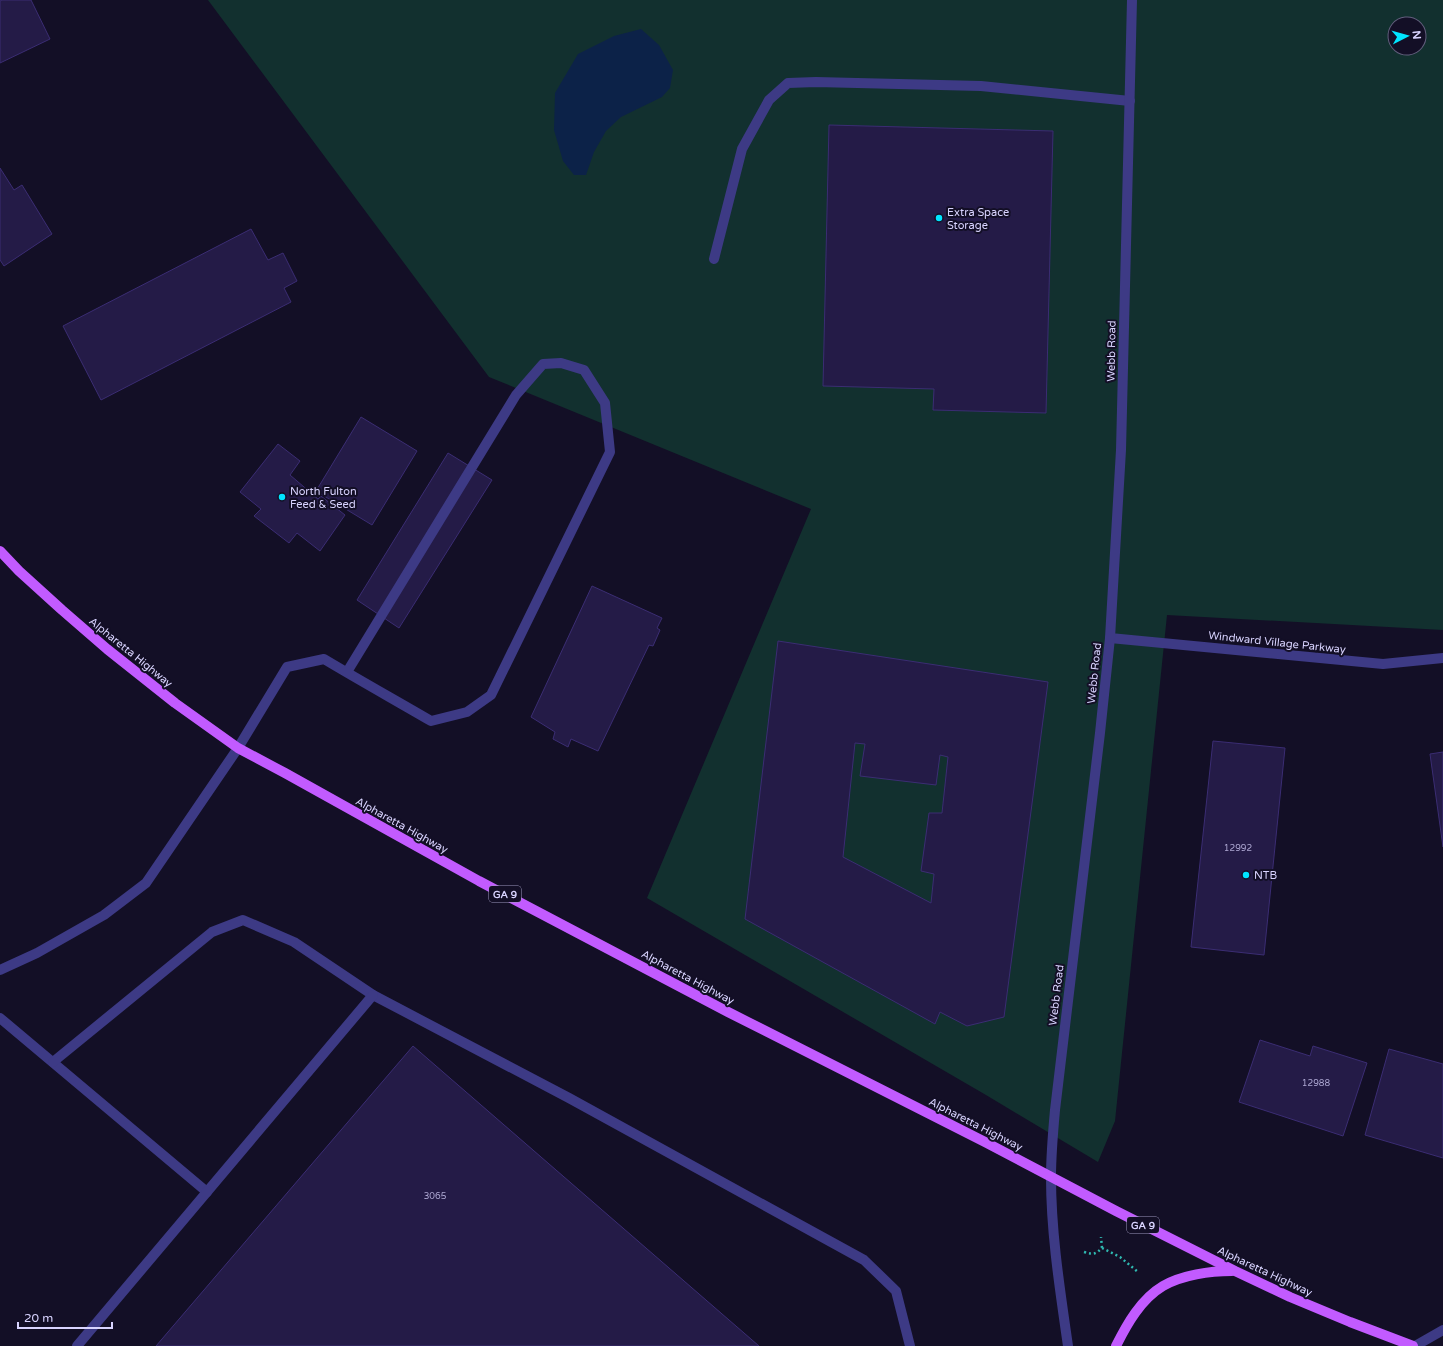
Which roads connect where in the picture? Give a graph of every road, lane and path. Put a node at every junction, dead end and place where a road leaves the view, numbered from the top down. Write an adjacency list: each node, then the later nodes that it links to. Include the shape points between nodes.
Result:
1 (1132, 0): 2 (street, Webb Road)
2 (1130, 101): 3 (street, via 981,86 788,83 769,100 742,149); 5 (street, Webb Road, via 1121,450)
3 (714, 259)
4 (0, 550): 8 (main road, Alpharetta Highway / GA 9, via 19,571 108,650)
5 (1110, 638): 6 (street, Windward Village Parkway, via 1383,664); 13 (street, Webb Road, via 1055,1110)
6 (1443, 658)
7 (347, 672): 7 (street, via 431,721 467,712 491,695 610,452 605,403 584,370 561,363 543,364 516,395); 8 (street, via 324,659 287,667)
8 (238, 748): 9 (street, via 146,883 104,915 37,953); 13 (main road, Alpharetta Highway / GA 9, via 486,884 728,1012)
9 (0, 970)
10 (373, 995): 12 (street, via 294,942 243,920 212,932); 14 (street); 22 (street, via 864,1260 896,1291)
11 (0, 1018): 12 (street)
12 (52, 1062): 14 (street)
13 (1051, 1177): 18 (main road, Alpharetta Highway / GA 9); 23 (street, Webb Road, via 1058,1270)
14 (207, 1192): 21 (street)
15 (1100, 1237): 16 (path)
16 (1102, 1248): 17 (path, via 1096,1254); 19 (path, via 1120,1257)
17 (1084, 1252)
18 (1235, 1271): 24 (main road, via 1214,1271 1163,1286 1145,1302 1128,1324); 25 (main road, Alpharetta Highway / GA 9, via 1350,1322)
19 (1138, 1272)
20 (1443, 1330): 25 (street)
21 (77, 1346)
22 (910, 1346)
23 (1068, 1346)
24 (1116, 1346)
25 (1414, 1346)

